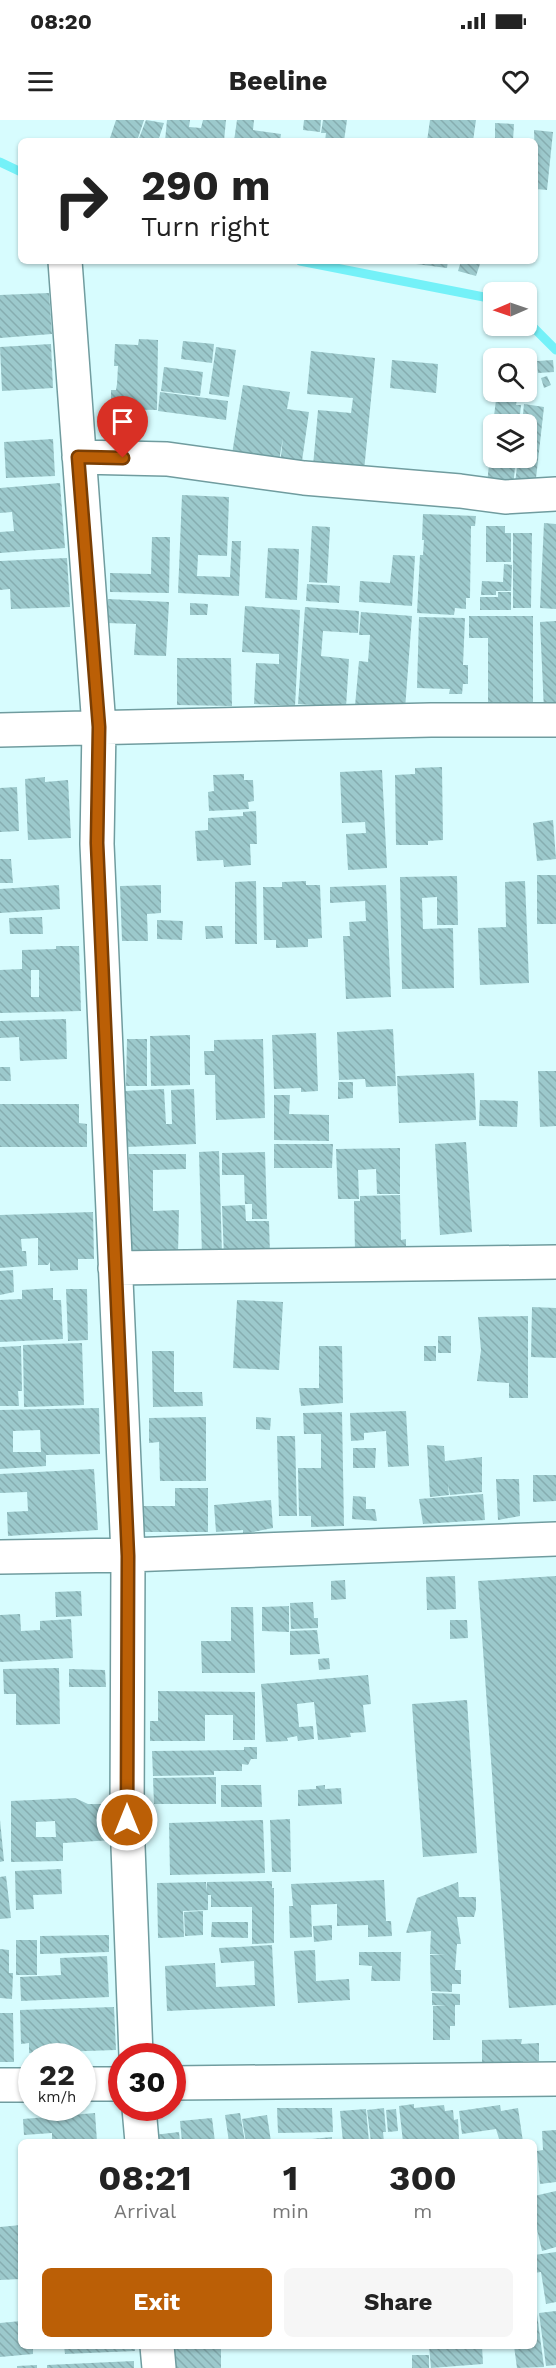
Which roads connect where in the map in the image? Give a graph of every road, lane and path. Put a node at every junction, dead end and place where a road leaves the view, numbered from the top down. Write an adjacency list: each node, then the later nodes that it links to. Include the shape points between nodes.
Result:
1 (65, 264): 2 (street)
2 (78, 457): 3 (street, via 167,459 304,478 505,497); 5 (street)
3 (556, 494)
4 (556, 720): 5 (street)
5 (99, 727): 6 (street); 8 (street, via 97,843)
6 (0, 730)
7 (556, 1262): 8 (street)
8 (115, 1268): 10 (street)
9 (556, 1539): 10 (street)
10 (128, 1556): 11 (street); 12 (street, via 127,1820)
11 (0, 1557)
12 (136, 2043)
13 (556, 2079): 14 (street)
14 (186, 2083)
15 (0, 2085): 16 (street)
16 (18, 2085)
17 (140, 2121): 18 (street)
18 (142, 2139)
19 (157, 2349): 20 (street)
20 (159, 2368)

